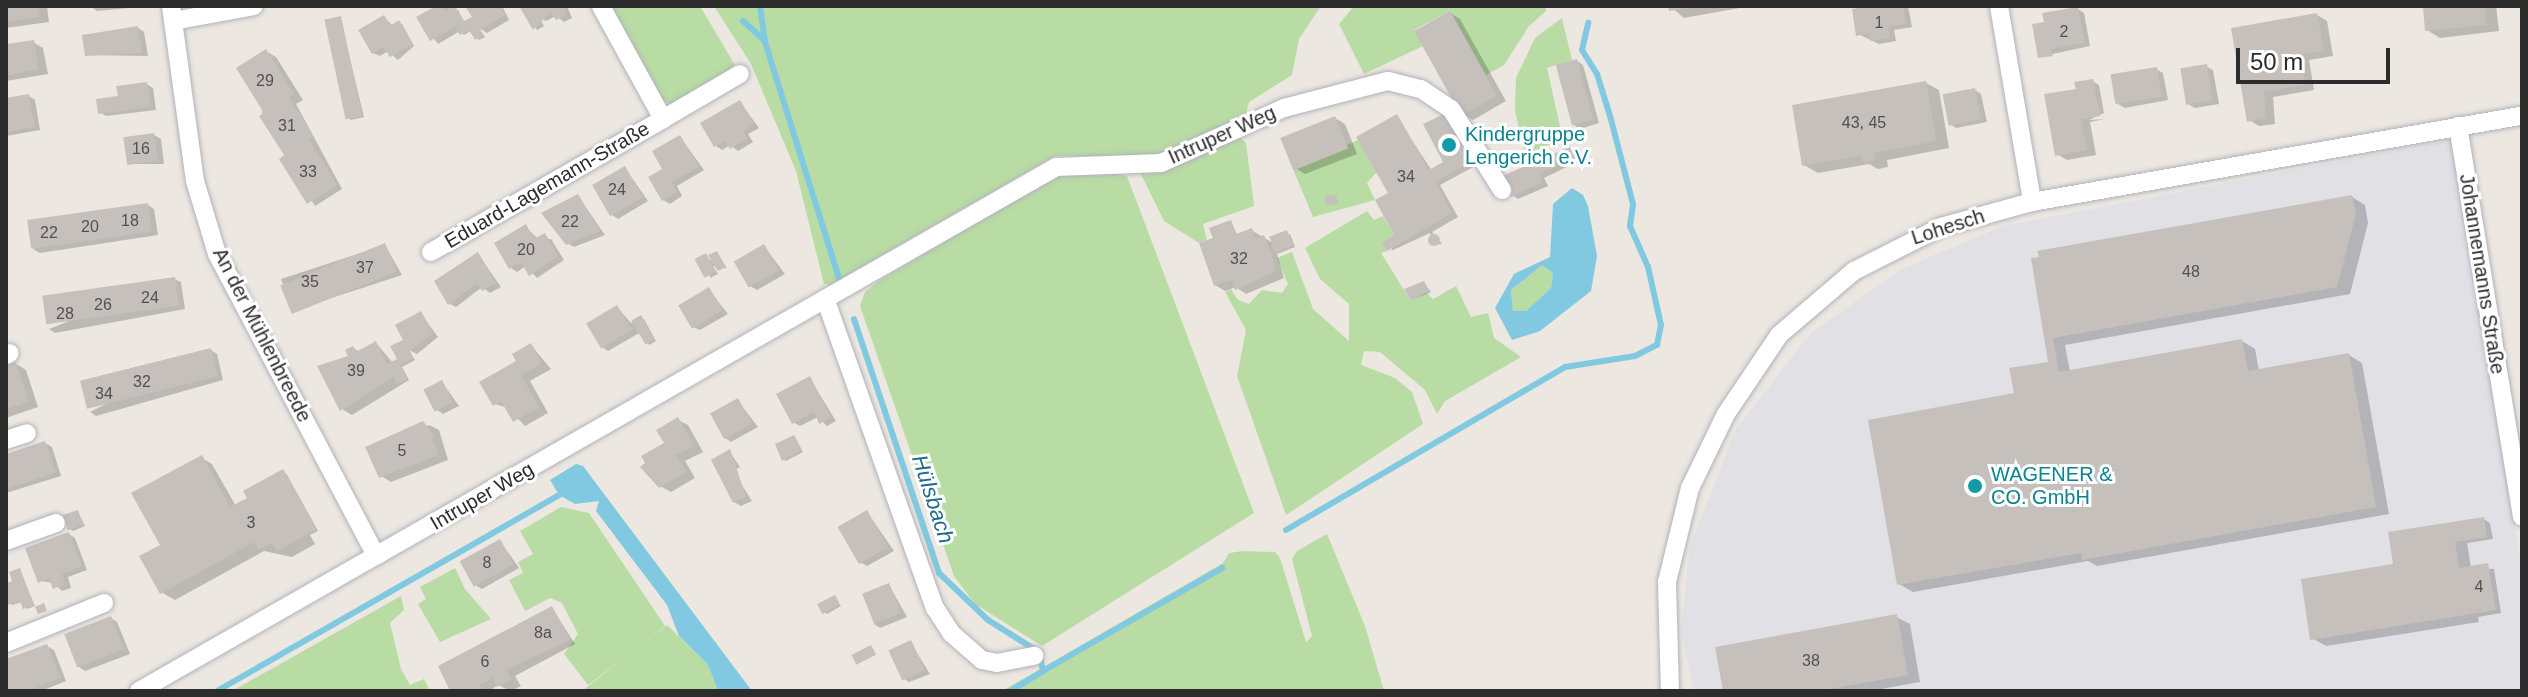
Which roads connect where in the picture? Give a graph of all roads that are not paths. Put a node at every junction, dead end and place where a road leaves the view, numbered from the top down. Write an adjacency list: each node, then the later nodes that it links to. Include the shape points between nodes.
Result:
1 (254, 6): 4 (street)
2 (601, 6): 7 (street, Eduard-Lagemann-Straße)
3 (1999, 6): 10 (street)
4 (172, 14): 18 (street, An der Mühlenbreede, via 195,181 217,254)
5 (740, 74): 7 (street, Eduard-Lagemann-Straße)
6 (2522, 116): 8 (street, Lohesch)
7 (663, 119): 11 (street, Eduard-Lagemann-Straße)
8 (2458, 126): 10 (street, Lohesch); 15 (street, Johannemanns Straße)
9 (1502, 190): 12 (street, Intruper Weg, via 1451,109 1421,89 1388,81 1284,108 1161,163 1056,167)
10 (2032, 202): 23 (street, Lohesch, via 1901,243 1854,271 1779,335 1726,414 1690,488 1667,582)
11 (431, 252)
12 (826, 301): 18 (street, Intruper Weg); 21 (street, via 935,608 957,640 982,660 997,663)
13 (27, 433): 14 (street)
14 (6, 440)
15 (2522, 517)
16 (56, 523): 17 (street)
17 (6, 541)
18 (376, 556): 22 (street, Intruper Weg)
19 (104, 603): 20 (street)
20 (6, 643)
21 (1034, 656)
22 (139, 691)
23 (1670, 691)

